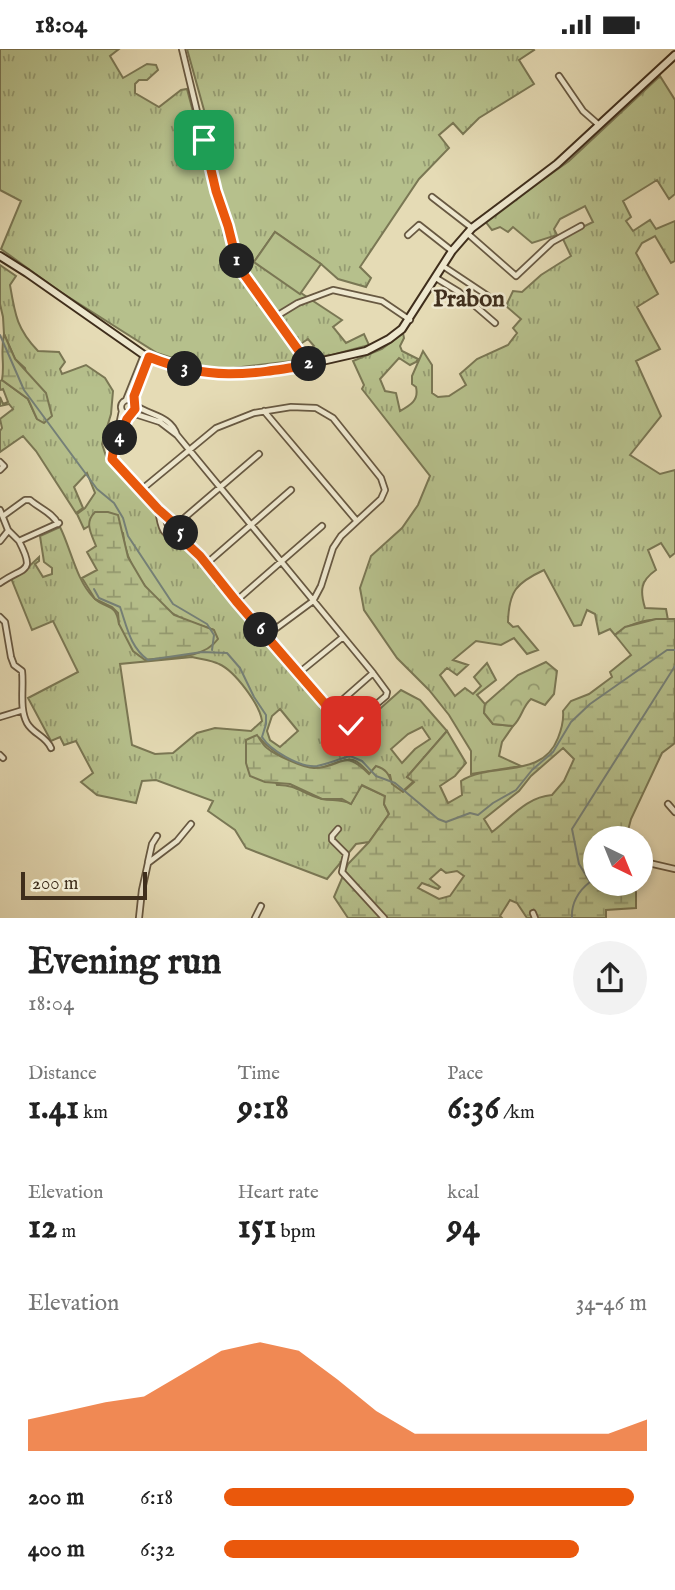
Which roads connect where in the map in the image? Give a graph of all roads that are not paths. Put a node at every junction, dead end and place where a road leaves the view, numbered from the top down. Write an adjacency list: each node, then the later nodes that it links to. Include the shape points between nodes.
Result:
1 (182, 49): 14 (street, via 238,266)
2 (675, 55): 4 (street)
3 (559, 76): 4 (street, via 583,111)
4 (600, 126): 7 (street)
5 (432, 197): 7 (street)
6 (581, 226): 7 (street, via 544,249 516,276)
7 (470, 231): 9 (street)
8 (408, 235): 9 (street, via 419,225)
9 (452, 251): 11 (street)
10 (0, 256): 17 (street)
11 (443, 266): 12 (street); 13 (street)
12 (436, 278): 15 (street); 16 (street)
13 (488, 296)
14 (275, 317): 15 (street, via 333,290 382,301); 18 (street)
15 (410, 320): 18 (street, via 378,346)
16 (495, 323)
17 (146, 356): 18 (street, via 183,369 223,375); 19 (street); 20 (street)
18 (309, 365)
19 (126, 400): 20 (street); 21 (street)
20 (134, 404): 23 (street); 24 (street)
21 (122, 411): 23 (street); 25 (street)
22 (264, 411): 26 (street, via 216,428); 36 (street); 36 (street, via 316,408 333,418 351,439 385,490)
23 (131, 413): 24 (street); 25 (street)
24 (154, 416): 26 (street)
25 (114, 447): 31 (street, via 112,459)
26 (189, 450): 30 (street); 31 (street)
27 (259, 454): 30 (street)
28 (0, 462): 29 (street, via 4,466)
29 (0, 470)
30 (219, 487): 37 (street); 38 (street)
31 (141, 490): 33 (street)
32 (291, 490): 38 (street)
33 (158, 509): 37 (street); 41 (street, via 164,533)
34 (0, 510): 35 (street)
35 (3, 516): 40 (street); 43 (street, via 30,500 59,524)
36 (356, 520): 48 (street, via 333,548)
37 (176, 525): 41 (street)
38 (251, 525): 44 (street); 45 (street)
39 (321, 526): 44 (street)
40 (8, 530): 42 (street); 43 (street)
41 (183, 540): 45 (street)
42 (0, 541)
43 (19, 541): 46 (street, via 28,565)
44 (281, 561): 47 (street); 48 (street)
45 (206, 564): 47 (street)
46 (0, 583)
47 (236, 601): 50 (street)
48 (313, 601): 50 (street); 51 (street)
49 (0, 617): 54 (street, via 14,665 22,671)
50 (267, 635): 52 (street)
51 (342, 637): 52 (street); 53 (street)
52 (299, 672): 55 (street)
53 (373, 673): 55 (street); 55 (street, via 387,692 385,697 348,727)
54 (23, 710): 56 (street); 57 (street, via 29,726)
55 (331, 710)
56 (0, 716)
57 (51, 748)
58 (668, 804): 59 (street)
59 (675, 813)
60 (191, 824): 63 (street)
61 (338, 829): 69 (street, via 331,836 346,853 342,872)
62 (157, 836): 63 (street)
63 (148, 863): 67 (street)
64 (653, 864): 65 (street)
65 (675, 869)
66 (261, 906): 68 (street)
67 (139, 918)
68 (255, 918)
69 (384, 918)

